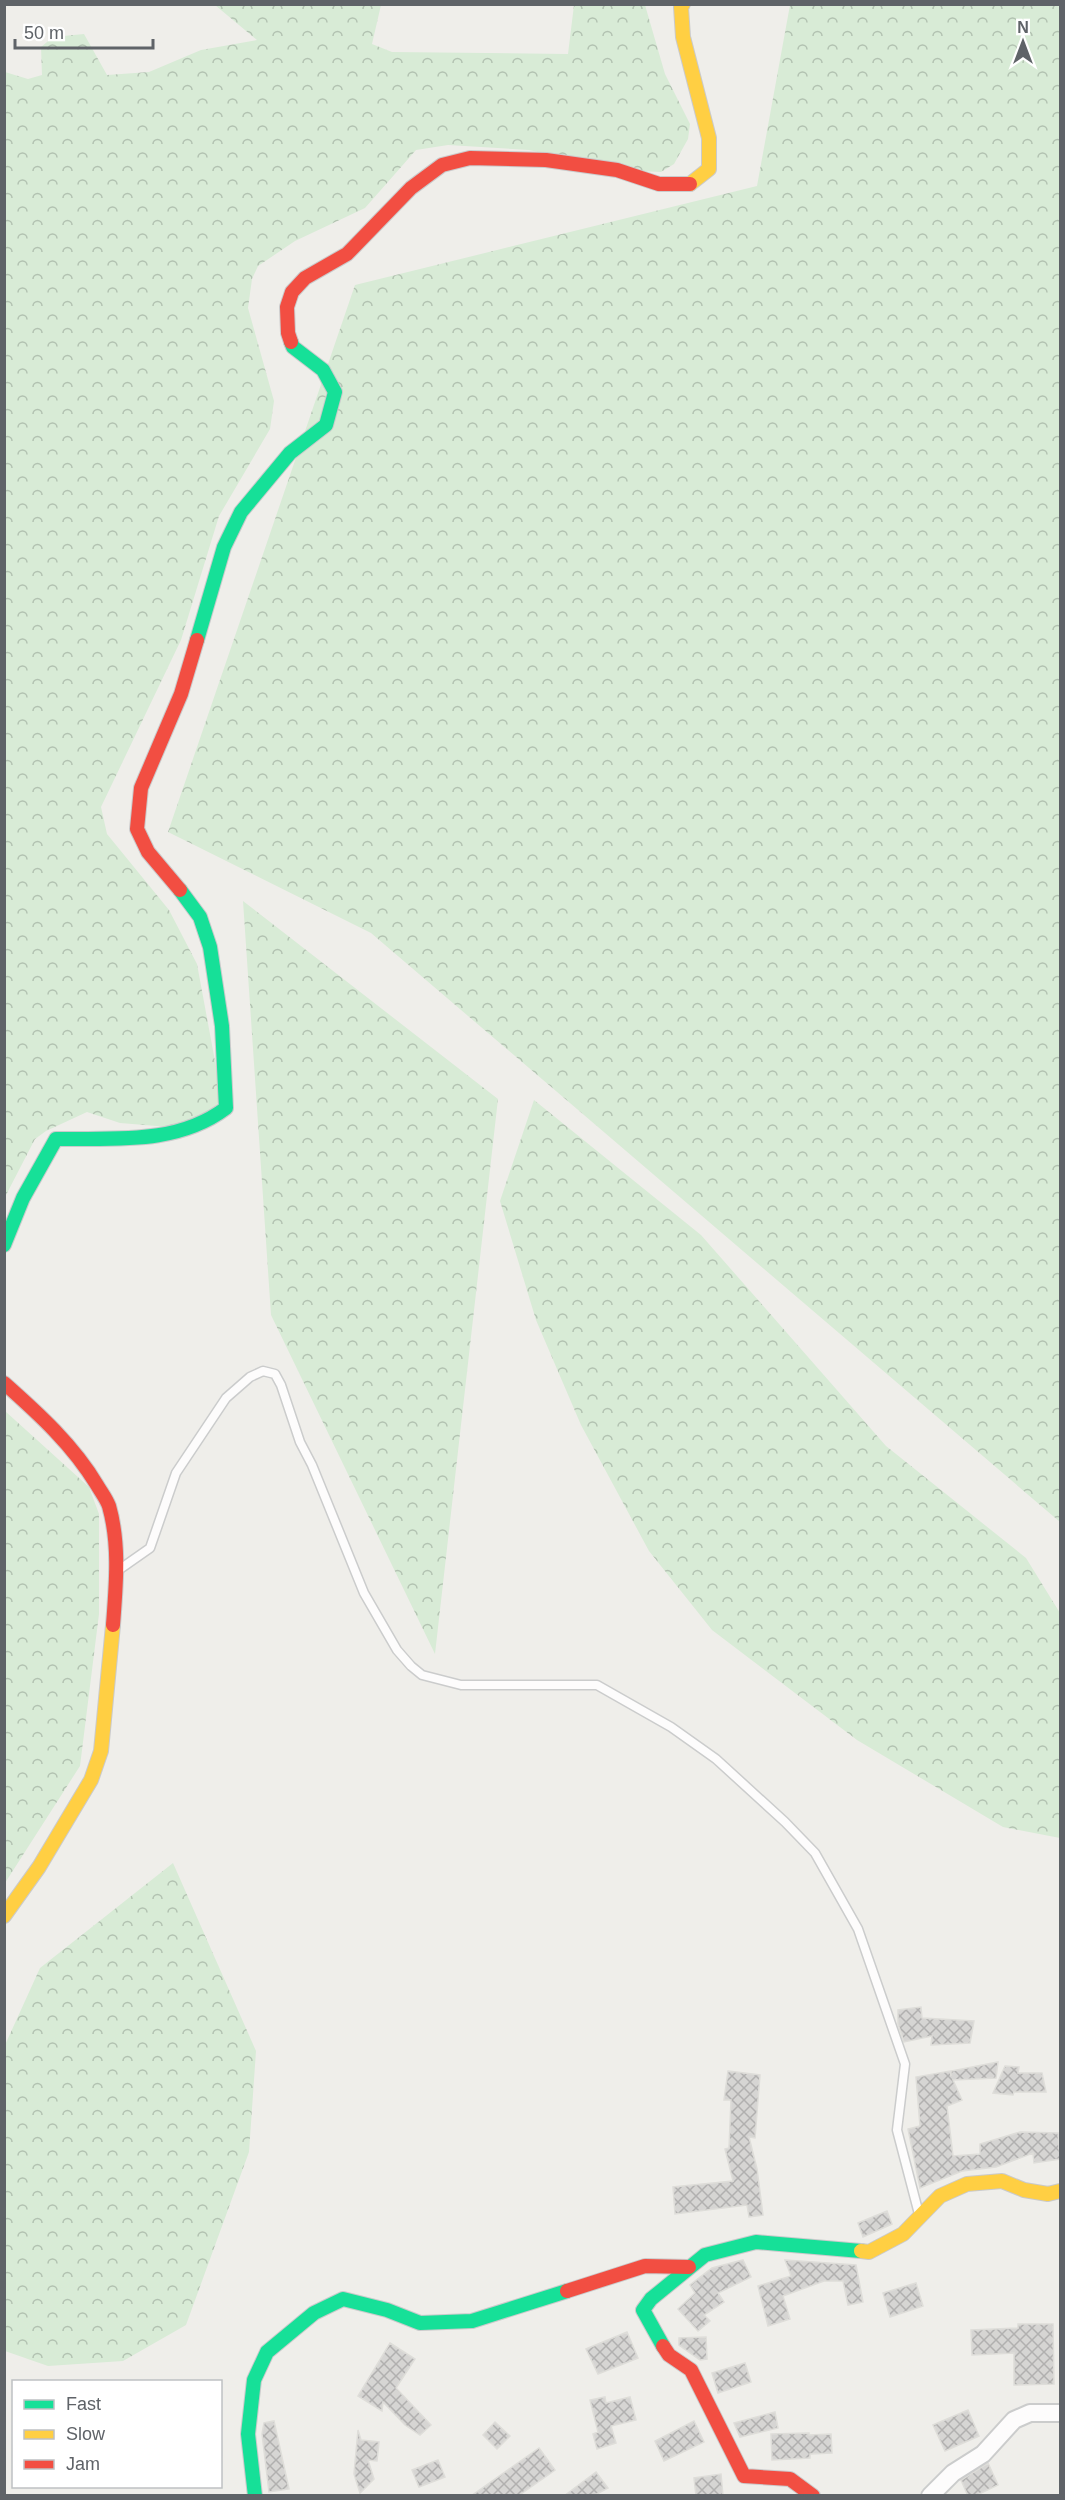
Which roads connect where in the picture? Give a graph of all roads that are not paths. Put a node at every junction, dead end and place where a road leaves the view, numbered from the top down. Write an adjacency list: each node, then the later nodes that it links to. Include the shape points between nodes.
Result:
1 (683, 4): 2 (street, via 683,37 709,138 709,169 692,184 659,184 617,171 546,160 470,158 442,165 411,188 347,254 306,278 292,292 286,307 293,347 323,370 335,392 326,425 290,453 241,512 224,547 181,694 141,788 137,829 148,852 200,917 210,947 222,1026 226,1108 214,1120 169,1136 56,1139 23,1198)
2 (4, 1245)
3 (4, 1383): 4 (street, via 47,1421 87,1468 108,1503)
4 (117, 1571): 5 (street, via 101,1751 91,1780 39,1867); 7 (lane, via 150,1548 176,1473 226,1398 250,1377 263,1371 275,1374 364,1593 397,1650 411,1666 422,1675 461,1685 597,1685 671,1726 716,1759 815,1853 858,1929 905,2064 897,2130)
5 (4, 1916)
6 (1060, 2192): 7 (street, via 1024,2190 1002,2181 968,2184 940,2196)
7 (920, 2218): 8 (street, via 903,2234 868,2252 756,2242 705,2255)
8 (689, 2267): 10 (street, via 645,2266 472,2321 420,2323 343,2299 314,2313 267,2352 254,2380 248,2434); 11 (street, via 643,2310 656,2336 669,2355 691,2370 744,2476 790,2478 802,2483)
9 (1060, 2413): 12 (street, via 1030,2413 1014,2420 983,2454 953,2473)
10 (255, 2496)
11 (813, 2496)
12 (930, 2496)

